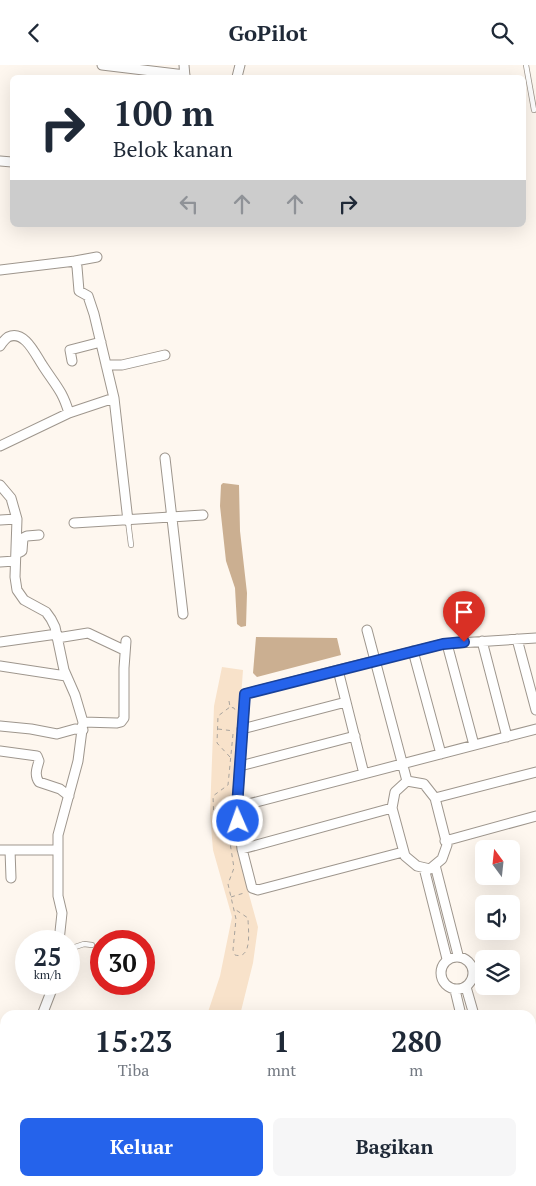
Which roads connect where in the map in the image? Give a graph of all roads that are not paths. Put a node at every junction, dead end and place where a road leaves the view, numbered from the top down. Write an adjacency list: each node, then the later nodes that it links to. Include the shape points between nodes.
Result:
1 (102, 65): 3 (street)
2 (526, 65): 4 (lane)
3 (185, 72)
4 (534, 110)
5 (97, 257): 6 (street)
6 (74, 261): 7 (street); 8 (street, via 79,291 89,299)
7 (0, 270)
8 (101, 342): 11 (street, via 70,350); 12 (street)
9 (0, 346): 14 (street, via 12,336 21,337 34,349 60,390)
10 (165, 355): 12 (street, via 137,357 122,365)
11 (72, 361)
12 (106, 365): 13 (street)
13 (114, 398): 14 (street); 22 (street)
14 (69, 413): 15 (street)
15 (0, 446)
16 (164, 458): 19 (street)
17 (0, 485): 20 (street, via 11,498)
18 (203, 515): 19 (street)
19 (171, 517): 22 (street); 28 (street)
20 (17, 519): 21 (street); 26 (street)
21 (0, 520)
22 (128, 521): 23 (street); 25 (lane)
23 (74, 523)
24 (39, 535): 26 (street, via 23,538 22,551)
25 (131, 545)
26 (15, 557): 27 (street); 30 (street, via 17,589 24,601 46,612)
27 (0, 562)
28 (184, 614)
29 (367, 630): 37 (street)
30 (57, 636): 34 (street); 40 (street); 44 (street, via 88,633 125,645 124,719 117,723)
31 (536, 637): 32 (street)
32 (517, 639): 33 (street); 42 (street)
33 (482, 641): 35 (street); 48 (street)
34 (0, 642)
35 (447, 644): 36 (street); 49 (street)
36 (413, 651): 37 (street); 51 (street)
37 (375, 661): 39 (street); 52 (street)
38 (0, 666): 40 (street)
39 (338, 670): 41 (street); 45 (street, via 245,694)
40 (66, 676): 44 (street)
41 (346, 702): 45 (street); 47 (street)
42 (536, 710)
43 (0, 726): 44 (street, via 57,734)
44 (83, 726): 57 (street)
45 (242, 729): 53 (street)
46 (536, 729): 48 (street)
47 (355, 736): 53 (street); 55 (street)
48 (507, 737): 49 (street)
49 (474, 745): 51 (street)
50 (0, 751): 57 (street, via 37,756 39,782 60,789)
51 (441, 754): 52 (street)
52 (402, 764): 55 (street); 56 (street)
53 (240, 765): 59 (street)
54 (536, 772): 58 (street)
55 (364, 774): 59 (street)
56 (407, 781): 58 (street, via 424,784); 60 (street, via 395,792)
57 (69, 796): 65 (street, via 60,825)
58 (434, 797): 62 (street)
59 (237, 807): 63 (street)
60 (392, 809): 63 (street); 66 (street)
61 (536, 816): 62 (street)
62 (445, 841): 67 (street, via 447,845 442,859)
63 (242, 849): 66 (street, via 252,888 258,890)
64 (5, 850): 65 (street); 69 (street)
65 (58, 850): 70 (street)
66 (403, 852): 68 (street, via 417,866)
67 (435, 865): 68 (street, via 430,869); 71 (street)
68 (424, 868): 72 (street)
69 (11, 878)
70 (60, 930)
71 (458, 955): 72 (street); 73 (street, via 470,961 473,969)
72 (447, 959): 74 (street, via 441,967 440,977 445,986)
73 (466, 987): 74 (street); 78 (street)
74 (455, 990): 77 (street)
75 (50, 995): 76 (street)
76 (44, 1010)
77 (460, 1010)
78 (473, 1010)

